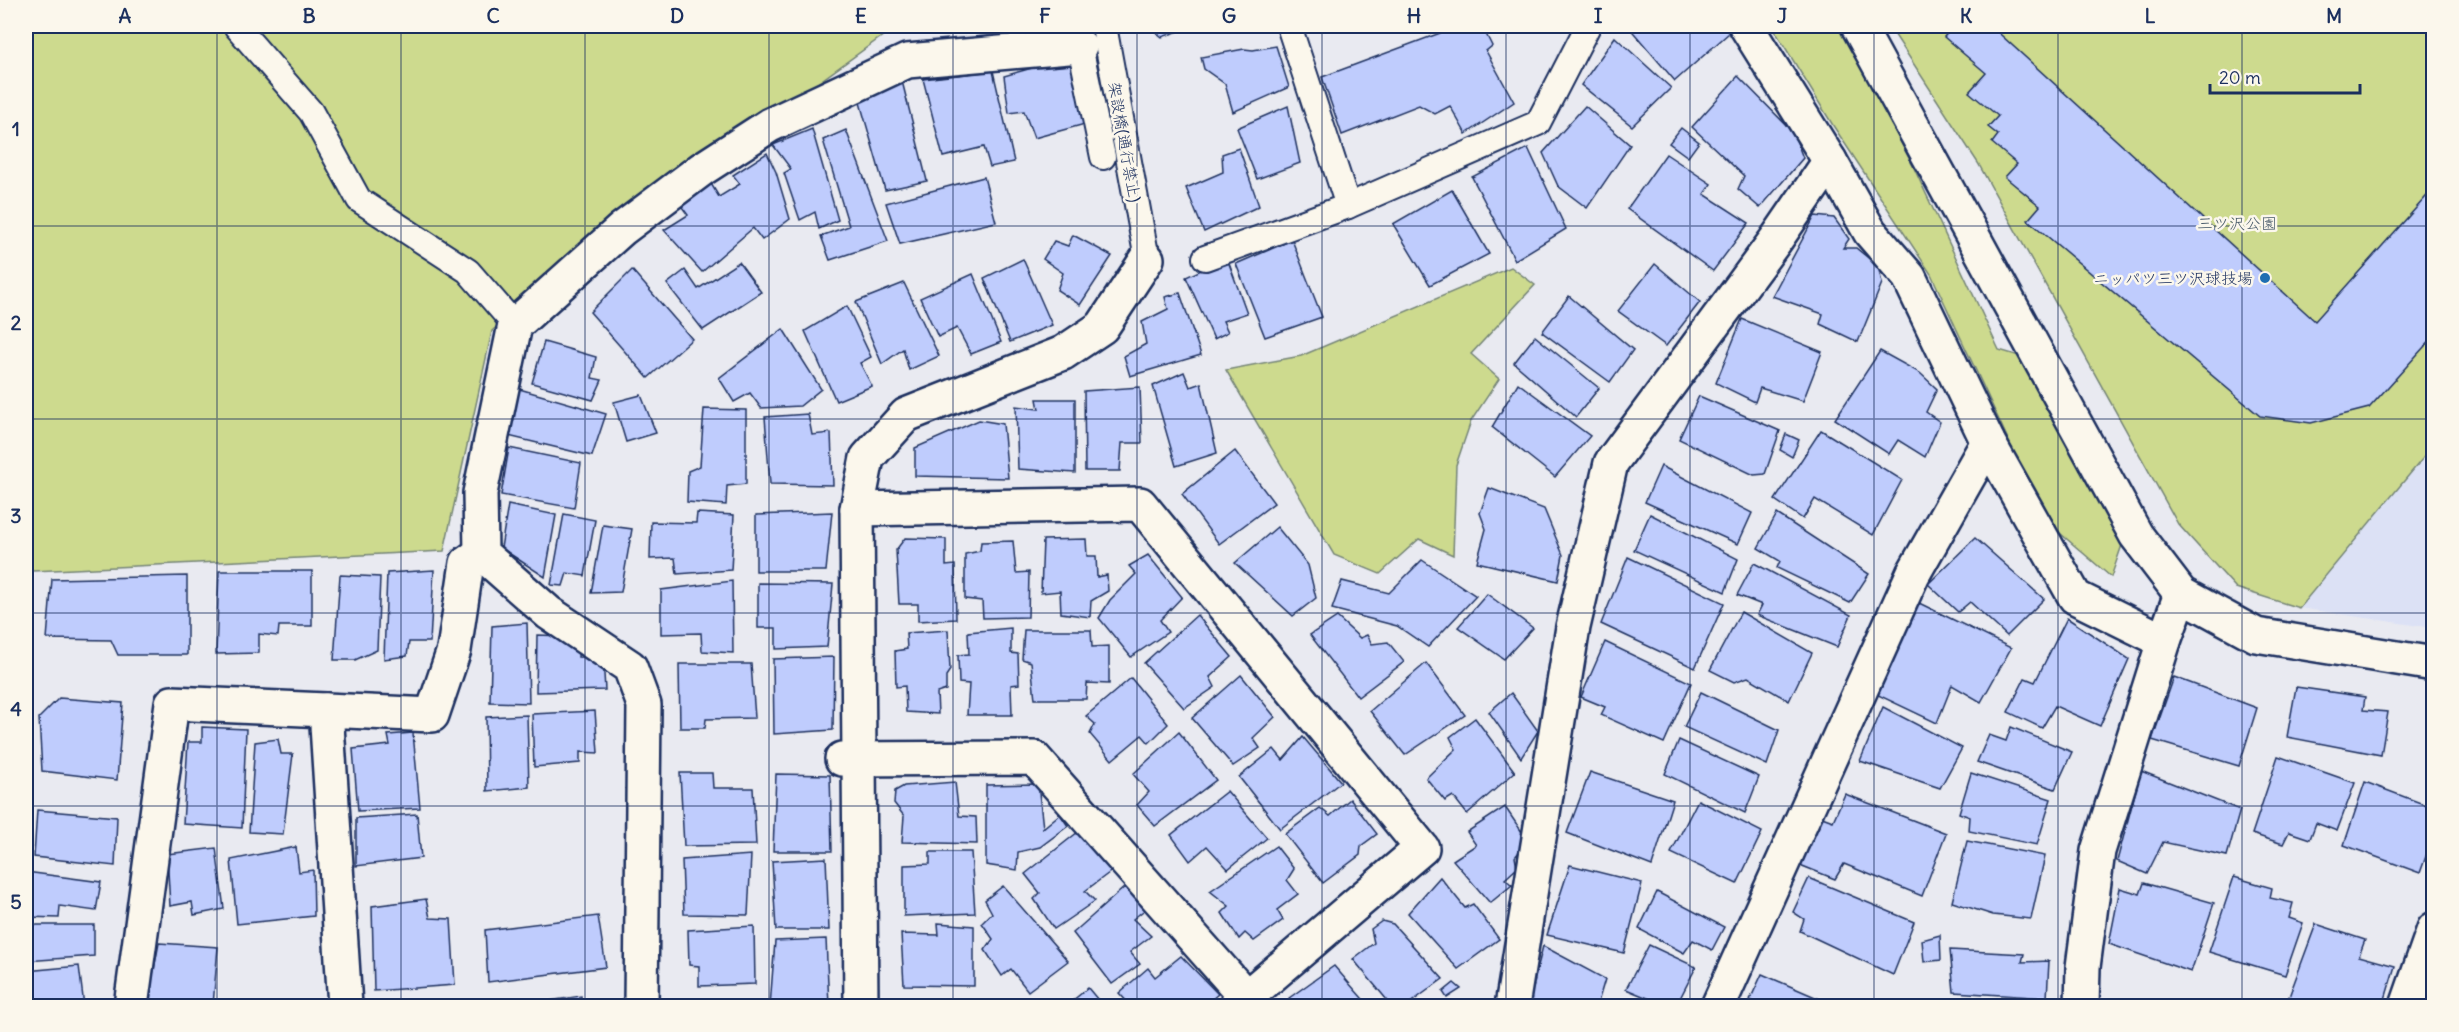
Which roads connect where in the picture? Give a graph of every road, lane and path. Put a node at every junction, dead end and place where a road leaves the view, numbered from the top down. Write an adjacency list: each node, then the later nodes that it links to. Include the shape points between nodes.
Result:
1 (236, 26): 12 (lane, via 311,112 359,200 468,271)
2 (1289, 26): 9 (lane)
3 (1588, 26): 9 (lane, via 1538,123)
4 (1746, 26): 8 (street)
5 (1858, 26): 16 (street, via 2136,535)
6 (1092, 36): 7 (lane); 11 (lane, 架設橋(通行禁止)); 12 (street, via 907,61 770,124 702,168 622,229)
7 (1103, 157)
8 (1830, 161): 13 (street, via 1870,232 1909,278); 27 (street, via 1611,463 1573,627)
9 (1348, 206): 10 (lane)
10 (1205, 258)
11 (1147, 259): 14 (street, via 1102,327 1063,353 906,415 867,459)
12 (515, 324): 15 (street, via 480,493)
13 (1988, 442): 17 (street, via 2075,597); 28 (street, via 1914,574)
14 (857, 509): 20 (street); 22 (street, via 1140,504 1422,848)
15 (481, 553): 19 (street, via 466,563 453,650 432,715); 25 (street, via 549,613 630,667 644,705 650,759)
16 (2181, 594): 17 (street); 18 (street, via 2256,635)
17 (2164, 641): 29 (street, via 2098,851 2083,967)
18 (2433, 664)
19 (326, 710): 23 (street, via 172,703); 24 (street)
20 (851, 759): 22 (street, via 1034,758); 26 (street)
21 (2433, 928): 30 (street)
22 (1246, 1004)
23 (130, 1006)
24 (345, 1006)
25 (641, 1006)
26 (861, 1006)
27 (1512, 1006)
28 (1718, 1006)
29 (2082, 1006)
30 (2407, 1006)

